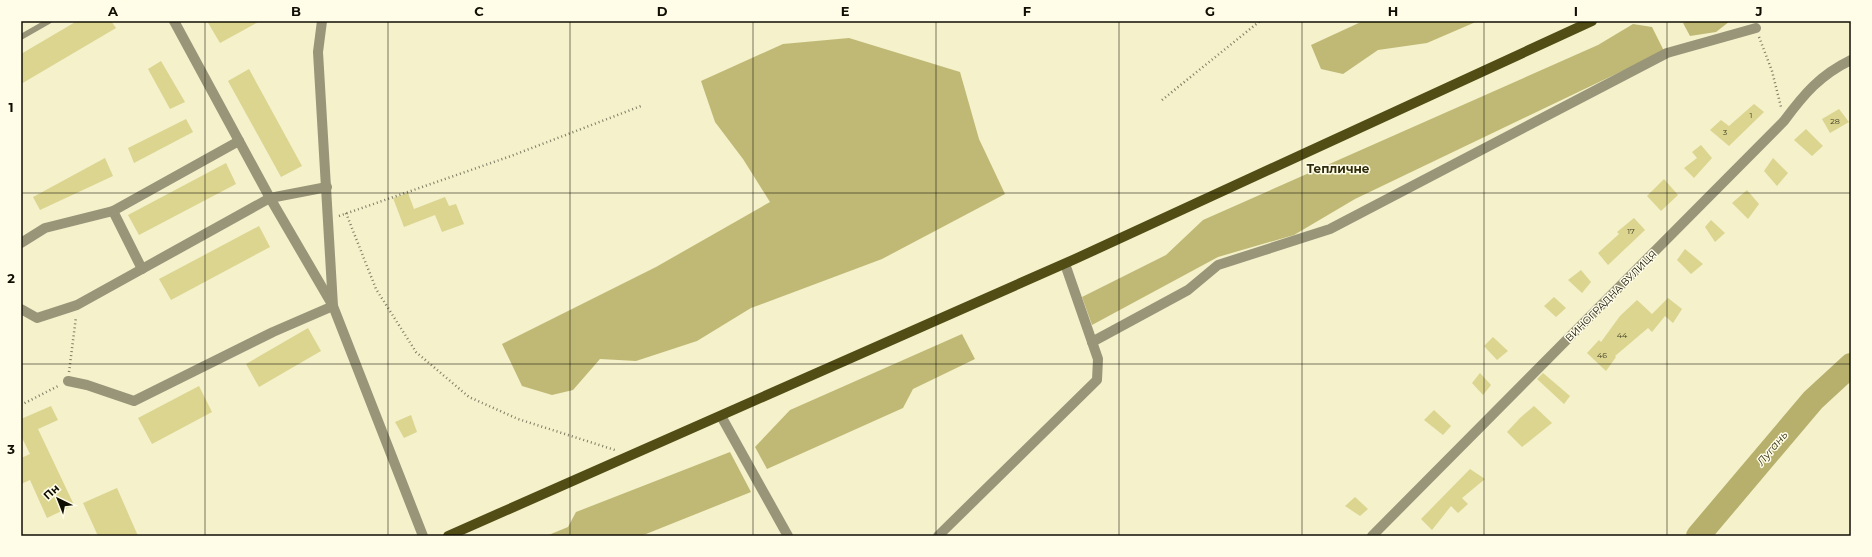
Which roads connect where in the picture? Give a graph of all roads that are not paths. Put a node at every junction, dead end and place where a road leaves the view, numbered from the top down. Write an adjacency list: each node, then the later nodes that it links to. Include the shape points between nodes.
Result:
1 (49, 21): 6 (lane)
2 (174, 21): 8 (street)
3 (322, 21): 9 (street, via 318,52)
4 (1592, 21): 13 (main road)
5 (1756, 28): 17 (street, via 1667,53 1330,229 1218,265 1188,290)
6 (21, 37)
7 (1851, 60): 24 (street, ВИНОГРАДНА ВУЛИЦЯ, via 1834,68 1803,94 1784,121)
8 (239, 141): 10 (street); 11 (street)
9 (327, 187): 10 (street); 15 (street)
10 (270, 198): 14 (street); 15 (street)
11 (113, 211): 12 (street, via 45,228); 14 (street)
12 (21, 243)
13 (1065, 264): 17 (street); 19 (main road)
14 (142, 269): 16 (street, via 78,305 37,318)
15 (333, 306): 18 (street, via 273,332 134,401); 20 (street)
16 (21, 309)
17 (1092, 342): 23 (street, via 1098,359 1097,380)
18 (68, 381)
19 (721, 416): 21 (main road); 22 (street)
20 (423, 536)
21 (448, 536)
22 (788, 536)
23 (938, 536)
24 (1372, 536)

